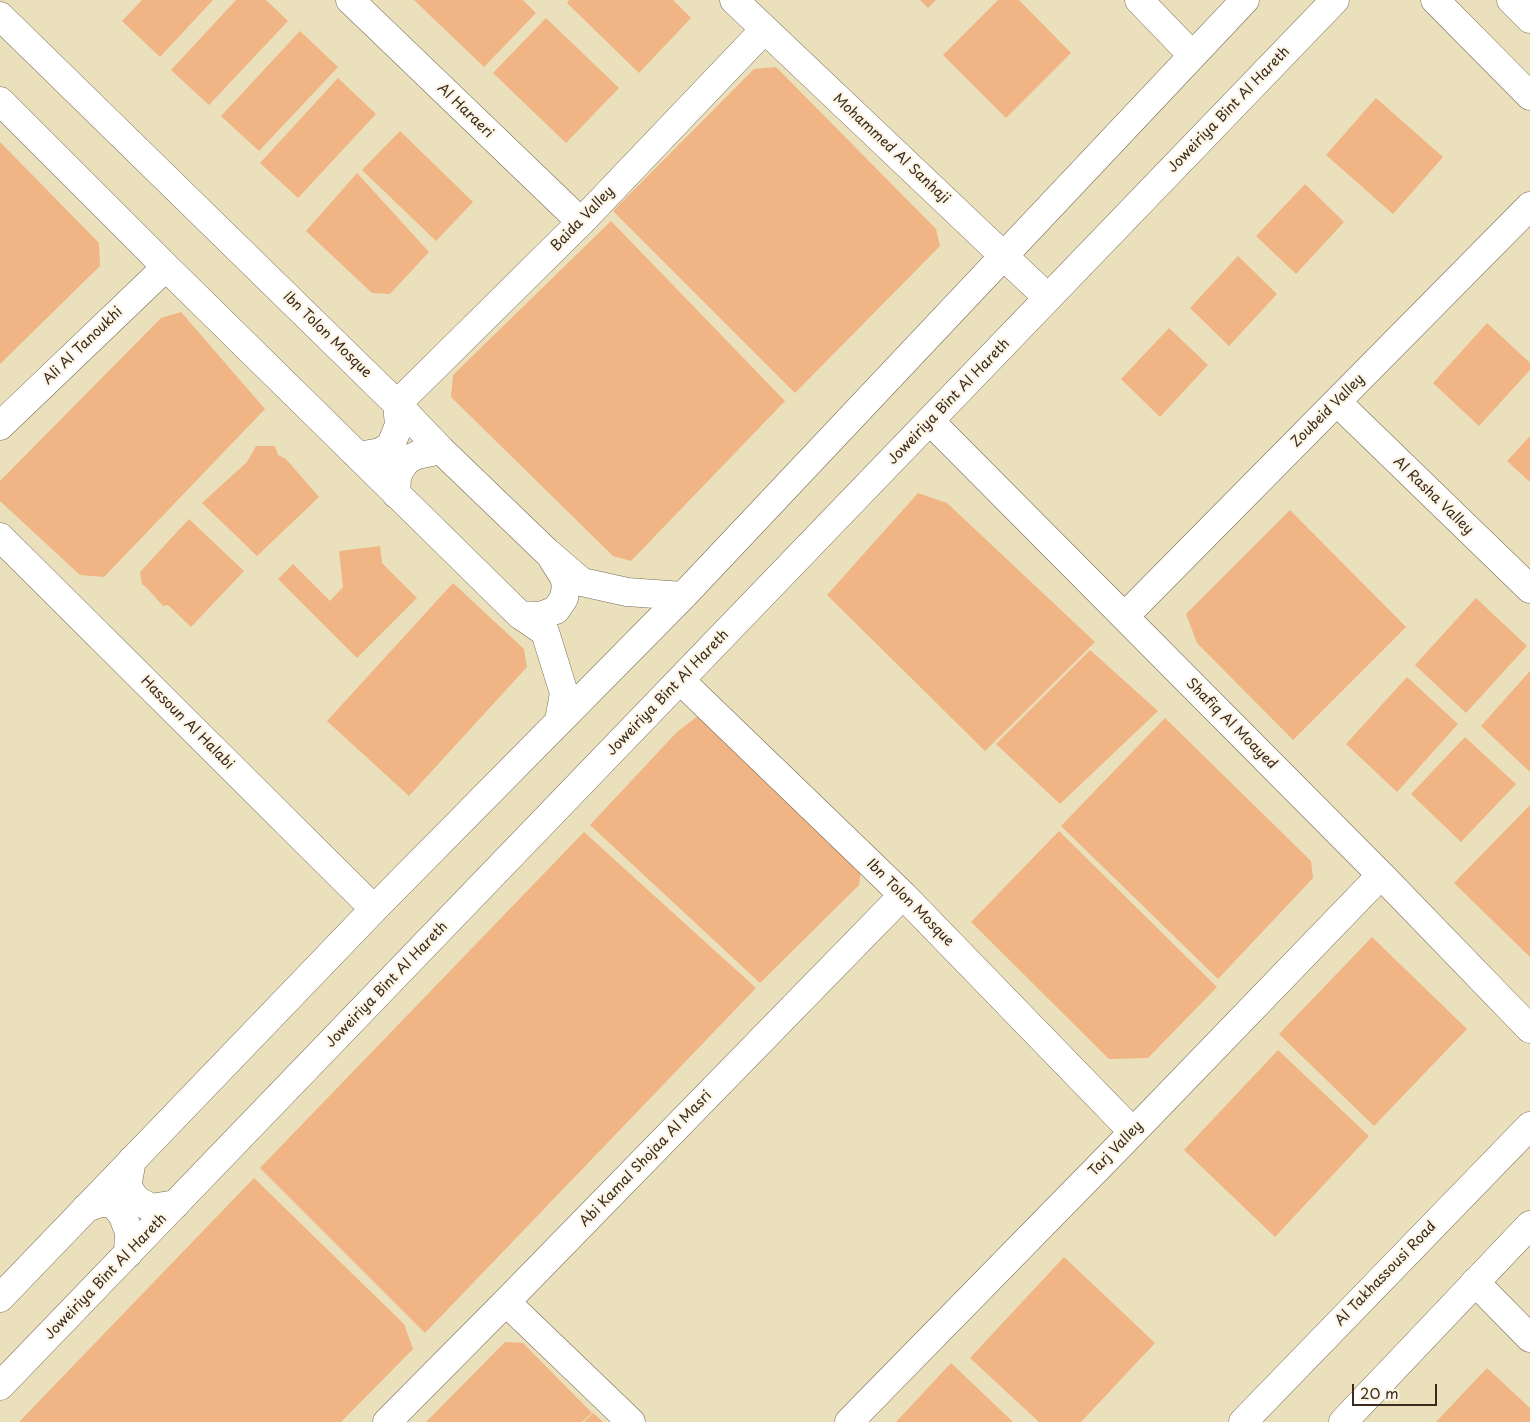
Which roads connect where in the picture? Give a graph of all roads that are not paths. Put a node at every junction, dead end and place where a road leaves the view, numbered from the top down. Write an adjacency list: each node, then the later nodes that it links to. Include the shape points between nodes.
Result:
1 (350, 0): 15 (street, Al Haraeri)
2 (734, 0): 10 (street, Mohammed Al Sanhaji)
3 (1139, 0): 11 (street)
4 (1245, 0): 11 (street)
5 (1335, 0): 18 (street, Joweiriya Bint Al Hareth)
6 (1511, 0): 9 (street)
7 (1439, 3): 12 (street)
8 (0, 16): 20 (street, Ibn Tolon Mosque)
9 (1530, 19)
10 (764, 30): 15 (street, Baida Valley); 16 (street, Mohammed Al Sanhaji)
11 (1192, 55): 16 (street)
12 (1530, 96)
13 (0, 101): 17 (street)
14 (1530, 206): 19 (street, Zoubeid Valley)
15 (581, 222): 20 (street, Baida Valley)
16 (1003, 255): 18 (street, Mohammed Al Sanhaji); 29 (street)
17 (166, 267): 22 (street, Ali Al Tanoukhi); 24 (street)
18 (1048, 298): 21 (street, Joweiriya Bint Al Hareth)
19 (1337, 402): 28 (street, Al Rasha Valley); 31 (street, Zoubeid Valley)
20 (397, 404): 23 (street, Ibn Tolon Mosque); 24 (street, via 399,425 391,445 374,454)
21 (930, 421): 31 (street, Shafiq Al Moayed); 32 (street, Joweiriya Bint Al Hareth)
22 (0, 426)
23 (442, 450): 25 (street, via 407,460 397,476); 27 (street, Ibn Tolon Mosque)
24 (356, 454): 25 (street)
25 (396, 494): 30 (street)
26 (0, 537): 36 (street, Hassoun Al Halabi)
27 (547, 552): 29 (street, Ibn Tolon Mosque, via 582,582 627,592); 30 (street, via 564,577 564,598 556,610 540,616)
28 (1530, 589)
29 (683, 596): 33 (street)
30 (520, 615): 33 (street, via 545,632 564,693)
31 (1125, 616): 34 (street, Shafiq Al Moayed)
32 (680, 680): 35 (street, Ibn Tolon Mosque); 41 (street, Joweiriya Bint Al Hareth)
33 (560, 721): 36 (street)
34 (1381, 875): 37 (street, Shafiq Al Moayed); 39 (street, Tarj Valley)
35 (903, 894): 39 (street, Ibn Tolon Mosque); 47 (street, Abi Kamal Shojaa Al Masri)
36 (374, 909): 40 (street)
37 (1530, 1029)
38 (1530, 1126): 53 (street, Al Takhassousi Road)
39 (1133, 1132): 52 (street, Tarj Valley)
40 (132, 1160): 41 (street, via 127,1187 136,1200 151,1208); 42 (street)
41 (176, 1204): 44 (street, Joweiriya Bint Al Hareth)
42 (86, 1208): 44 (street, via 112,1203 122,1214 129,1232); 46 (street)
43 (1530, 1225): 45 (street)
44 (128, 1254): 49 (street, Joweiriya Bint Al Hareth)
45 (1474, 1282): 48 (street); 54 (street)
46 (0, 1298)
47 (506, 1302): 50 (street, Abi Kamal Shojaa Al Masri); 51 (street)
48 (1530, 1338)
49 (0, 1386)
50 (387, 1422)
51 (631, 1422)
52 (849, 1422)
53 (1242, 1422)
54 (1343, 1422)

